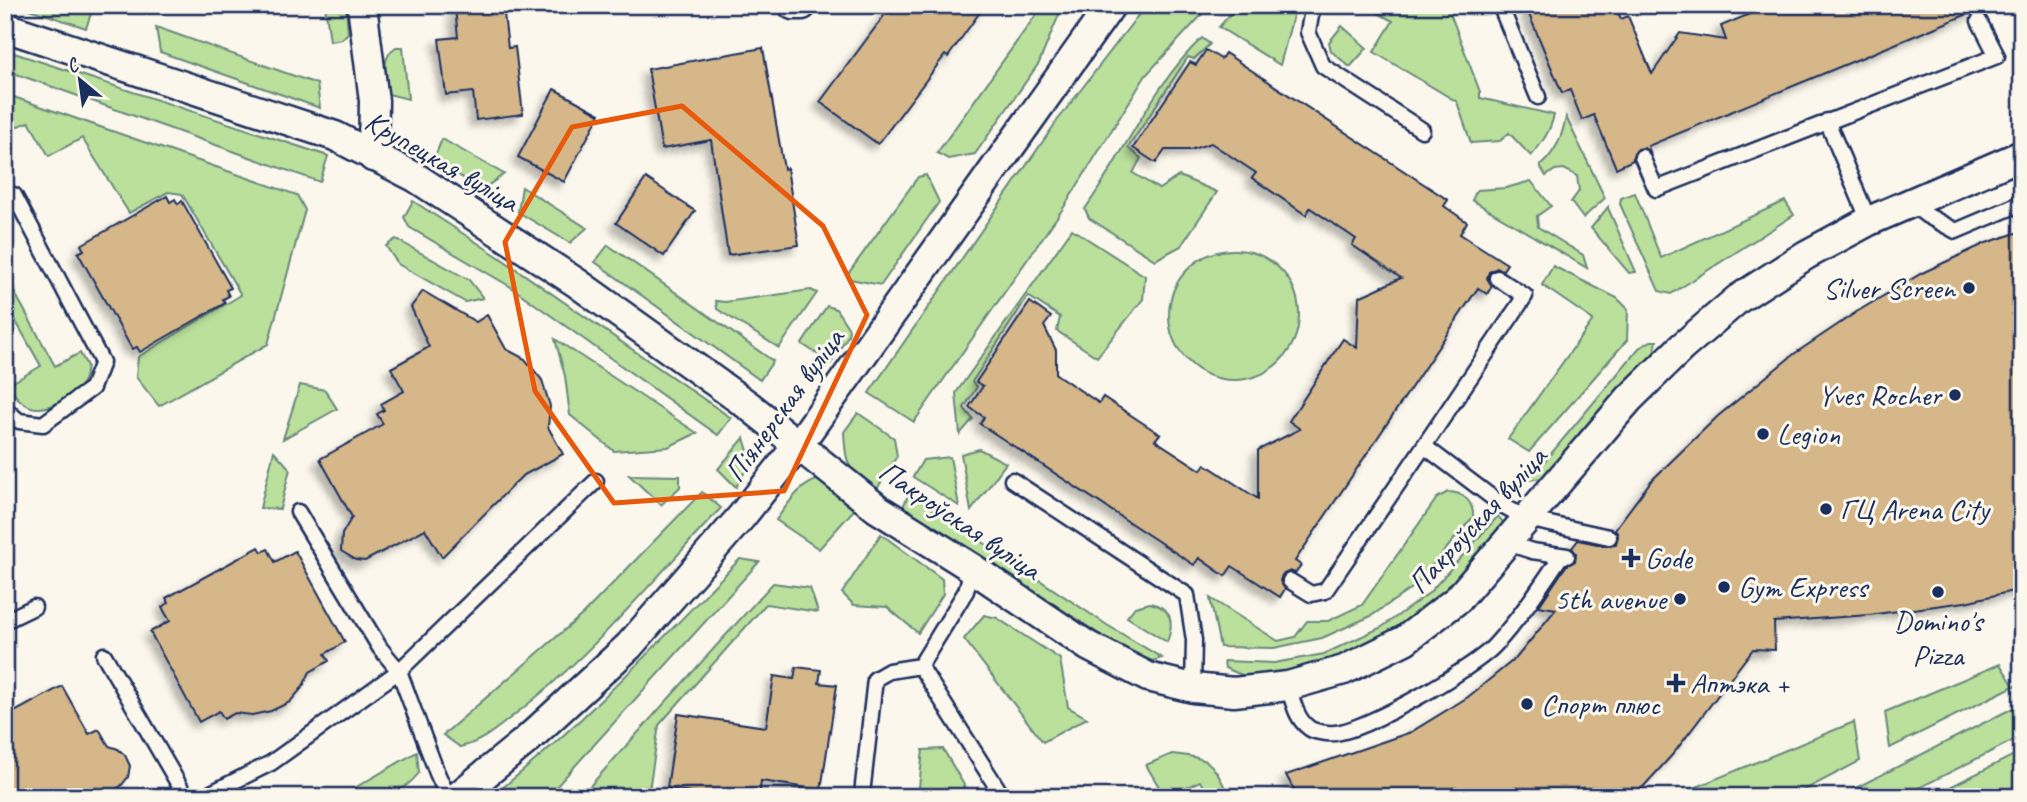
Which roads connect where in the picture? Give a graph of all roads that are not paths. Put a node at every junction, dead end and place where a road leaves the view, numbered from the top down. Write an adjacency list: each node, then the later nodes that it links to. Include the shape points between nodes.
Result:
1 (362, 5): 13 (street, via 374,101)
2 (793, 5): 3 (street)
3 (802, 5)
4 (1111, 5): 21 (street, Піянерская вуліца)
5 (1313, 5): 11 (lane, via 1308,32 1323,66)
6 (1500, 5): 9 (lane)
7 (1979, 20): 10 (lane, via 1997,57)
8 (5, 27): 13 (street, Крупецкая вуліца, via 335,136)
9 (1538, 97)
10 (1827, 121): 14 (lane, via 1656,189); 18 (lane)
11 (1422, 130)
12 (2022, 155): 16 (street, Пакроўская вуліца)
13 (373, 157): 21 (street, Крупецкая вуліца, via 415,177 577,283)
14 (1642, 157)
15 (5, 201): 20 (lane, via 14,195 102,362 92,388 43,424 19,421)
16 (1909, 202): 17 (lane, via 1956,231); 18 (street, Пакроўская вуліца)
17 (2022, 203)
18 (1869, 222): 26 (street, Пакроўская вуліца, via 1806,254 1738,299 1682,347 1629,399)
19 (1497, 278): 22 (lane, via 1525,296)
20 (5, 409)
21 (799, 444): 29 (street, Пакроўская вуліца, via 878,509); 42 (street, Піянерская вуліца, via 743,516 629,646)
22 (1424, 446): 26 (lane); 30 (lane, via 1325,592 1311,594)
23 (1012, 480): 37 (lane, via 1186,595 1194,640)
24 (596, 481): 35 (lane)
25 (298, 512): 35 (lane, via 380,648)
26 (1527, 519): 27 (lane); 28 (street, Пакроўская вуліца)
27 (1609, 537)
28 (1507, 543): 36 (street, Пакроўская вуліца, via 1458,599 1405,640 1344,670); 36 (lane, via 1564,556 1492,648 1446,681 1376,719 1336,733 1311,730 1298,716)
29 (972, 568): 34 (lane, via 966,590); 37 (street, Пакроўская вуліца, via 1088,646 1148,677)
30 (1290, 581)
31 (34, 607): 32 (lane)
32 (5, 621)
33 (104, 655): 39 (lane)
34 (920, 667): 38 (lane, via 888,671 875,680); 43 (lane)
35 (399, 671): 40 (lane, via 271,763); 41 (lane)
36 (1288, 686): 37 (street, Пакроўская вуліца, via 1234,692)
37 (1194, 688)
38 (862, 794)
39 (186, 797)
40 (203, 797)
41 (448, 797)
42 (457, 797)
43 (1003, 797)

